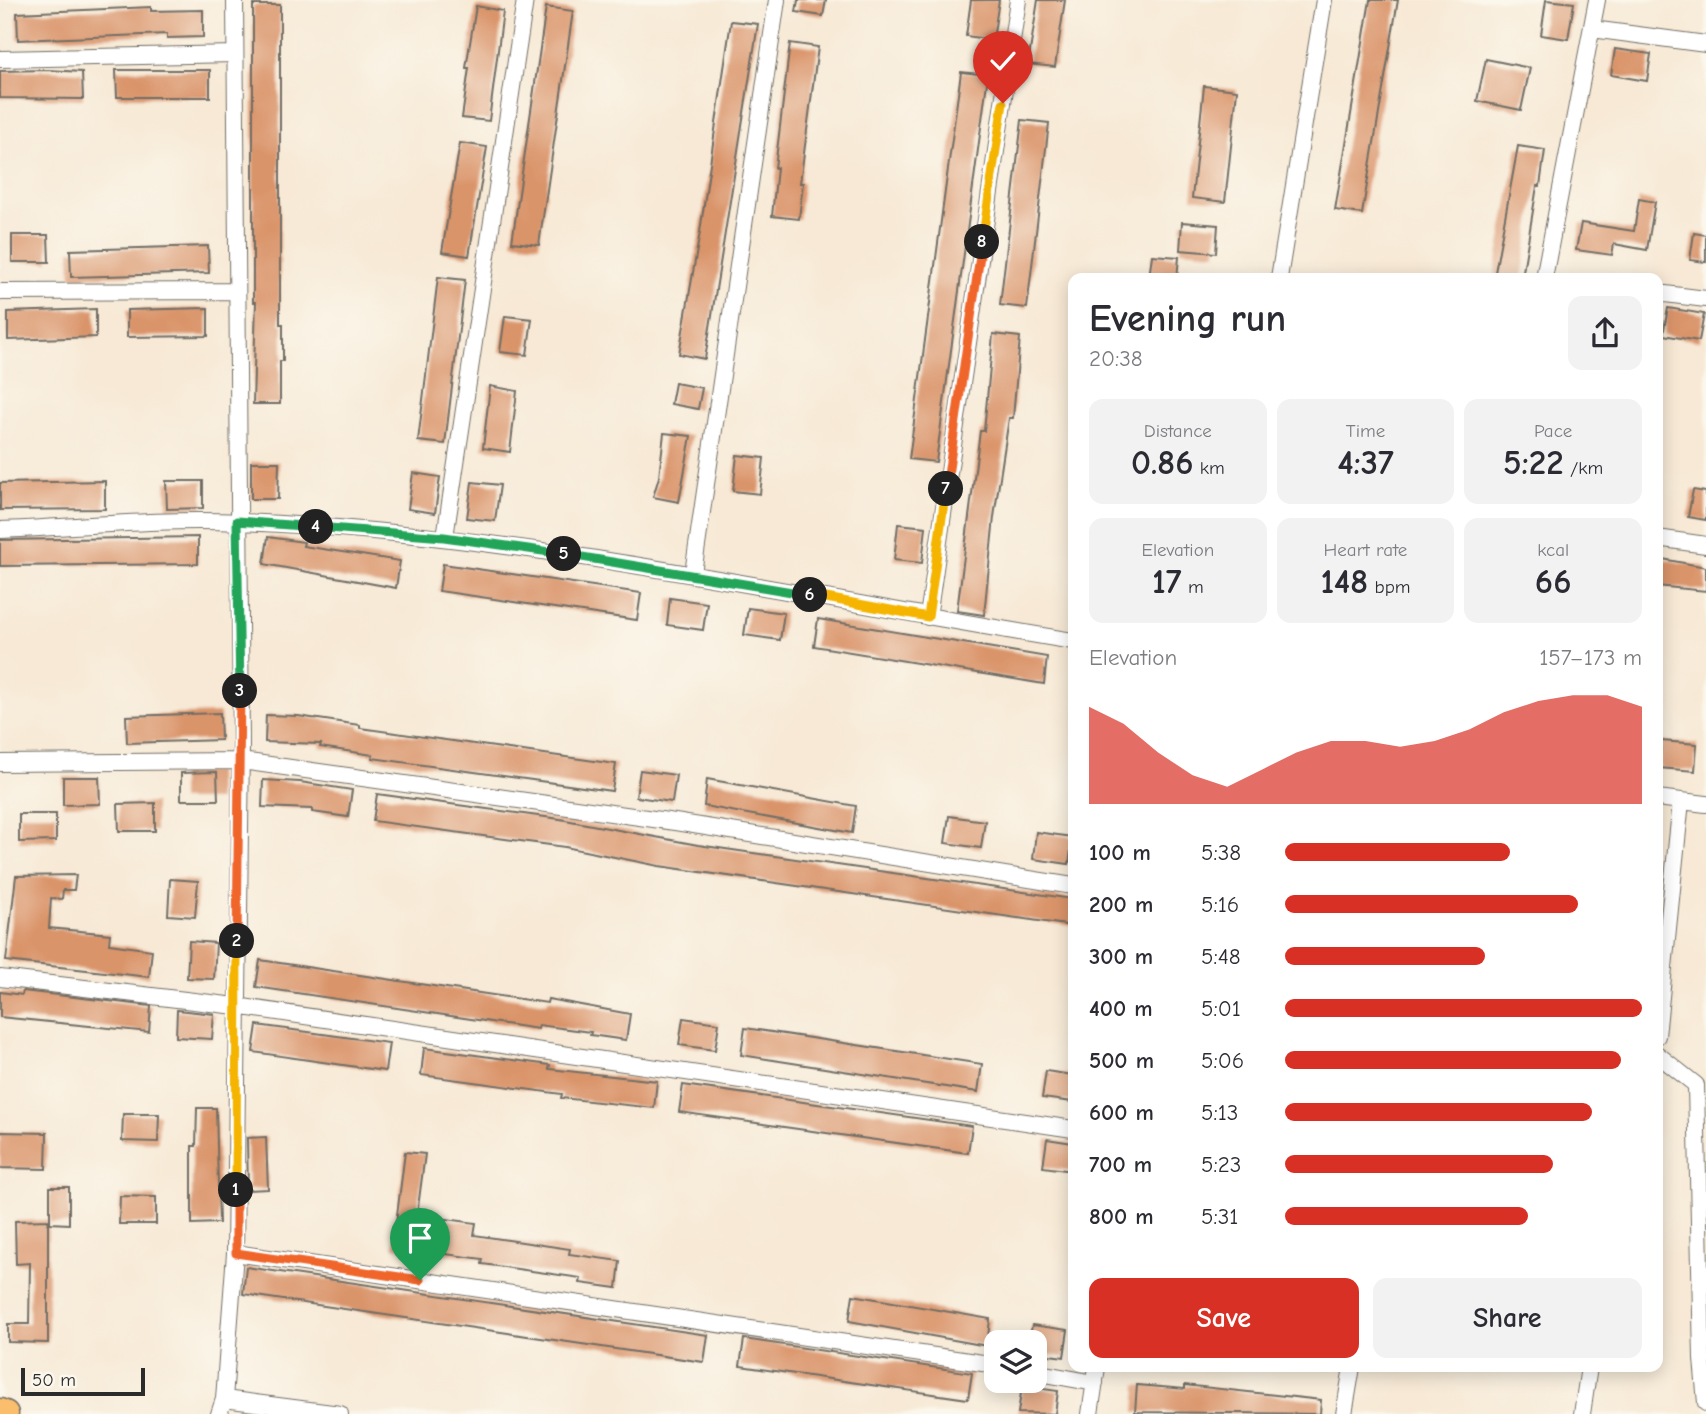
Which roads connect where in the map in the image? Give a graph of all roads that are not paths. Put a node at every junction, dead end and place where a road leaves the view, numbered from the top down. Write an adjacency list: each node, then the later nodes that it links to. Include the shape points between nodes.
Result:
1 (234, 0): 9 (street)
2 (525, 0): 19 (street)
3 (777, 0): 22 (street)
4 (1018, 0): 23 (street)
5 (1324, 0): 11 (street)
6 (1597, 0): 7 (street)
7 (1592, 29): 8 (street); 12 (street)
8 (1706, 44)
9 (235, 54): 10 (street); 13 (street)
10 (0, 59)
11 (1280, 273)
12 (1545, 273)
13 (236, 291): 14 (street); 17 (street)
14 (0, 292)
15 (1663, 294): 16 (street)
16 (1706, 299)
17 (237, 521): 18 (street); 19 (street); 25 (street)
18 (0, 530)
19 (444, 537): 22 (street)
20 (1663, 539): 21 (street)
21 (1706, 545)
22 (693, 573): 23 (street)
23 (928, 617): 24 (street)
24 (1068, 640)
25 (241, 761): 26 (street); 30 (street, via 676,822); 33 (street)
26 (0, 763)
27 (1663, 799): 28 (street)
28 (1681, 801): 29 (street); 31 (street)
29 (1706, 804)
30 (1068, 885)
31 (1663, 977)
32 (0, 978): 33 (street)
33 (236, 1006): 35 (street); 36 (street)
34 (1663, 1059): 43 (street, via 1696,1085)
35 (1068, 1128)
36 (236, 1253): 37 (street); 44 (street)
37 (984, 1363)
38 (1096, 1372): 42 (street)
39 (1351, 1372): 49 (street)
40 (1588, 1372): 50 (street)
41 (1047, 1374): 42 (street)
42 (1095, 1383): 48 (street)
43 (1706, 1403)
44 (221, 1407): 47 (street)
45 (0, 1412): 46 (main road)
46 (5, 1414)
47 (340, 1414)
48 (1090, 1414)
49 (1344, 1414)
50 (1582, 1414)

